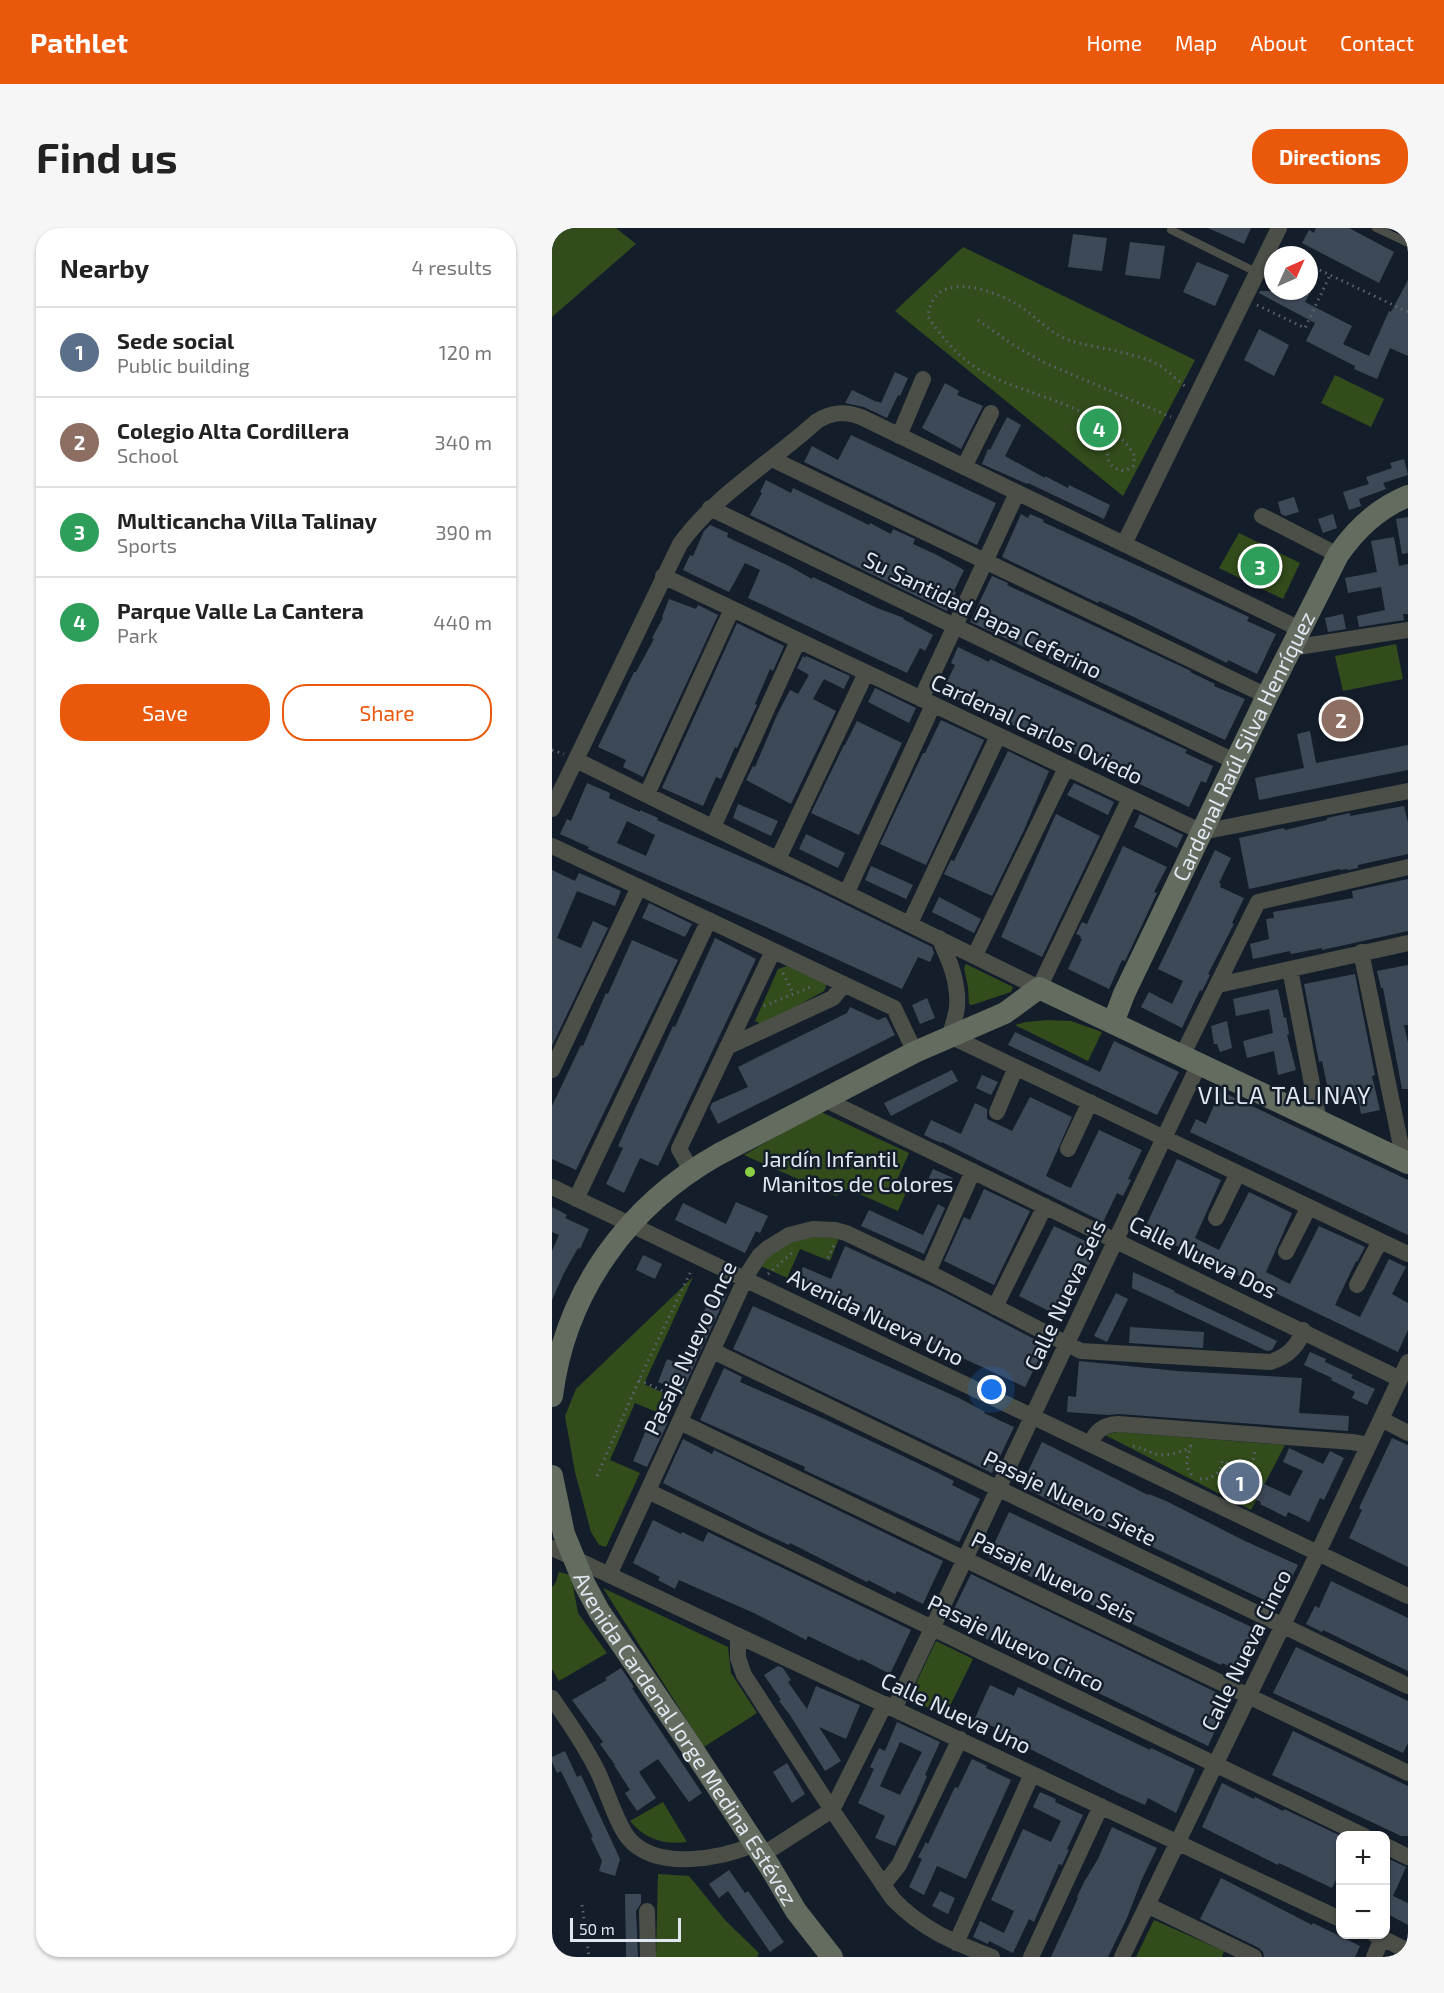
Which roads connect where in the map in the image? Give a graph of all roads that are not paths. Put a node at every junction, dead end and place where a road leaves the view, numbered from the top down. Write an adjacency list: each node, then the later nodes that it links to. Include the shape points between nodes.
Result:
1 (1279, 228): 5 (street)
2 (1376, 228): 4 (lane)
3 (1171, 230): 5 (lane)
4 (1408, 243)
5 (1256, 273): 15 (street)
6 (923, 379): 8 (street)
7 (991, 413): 10 (street)
8 (899, 436): 9 (street, via 861,417 843,413 825,416); 10 (street)
9 (772, 459): 13 (street); 17 (street)
10 (964, 467): 11 (street)
11 (1017, 493): 15 (street); 17 (street)
12 (1408, 496): 16 (street, Cardenal Raúl Silva Henríquez, via 1371,518)
13 (710, 508): 18 (street, via 680,544); 20 (street, Su Santidad Papa Ceferino)
14 (1262, 516): 16 (street)
15 (1124, 544): 22 (street)
16 (1338, 555): 22 (street, Cardenal Raúl Silva Henríquez)
17 (986, 561): 20 (street); 25 (street)
18 (663, 576): 19 (street, Cardenal Carlos Oviedo); 28 (street)
19 (732, 609): 23 (street, Cardenal Carlos Oviedo); 32 (street)
20 (955, 626): 26 (street); 29 (street, Su Santidad Papa Ceferino)
21 (1408, 630): 22 (street)
22 (1295, 639): 25 (street, Cardenal Raúl Silva Henríquez)
23 (798, 641): 24 (street, Cardenal Carlos Oviedo); 35 (street)
24 (866, 673): 26 (street, Cardenal Carlos Oviedo); 38 (street)
25 (1267, 696): 29 (street, Cardenal Raúl Silva Henríquez)
26 (927, 702): 27 (street, Cardenal Carlos Oviedo); 41 (street)
27 (998, 736): 30 (street, Cardenal Carlos Oviedo); 43 (street)
28 (576, 760): 32 (street); 34 (street)
29 (1236, 762): 36 (street, Cardenal Raúl Silva Henríquez)
30 (1066, 768): 33 (street, Cardenal Carlos Oviedo); 48 (street)
31 (1408, 791): 36 (street)
32 (647, 794): 35 (street)
33 (1130, 798): 36 (street, Cardenal Carlos Oviedo); 52 (street)
34 (552, 809)
35 (713, 827): 38 (street)
36 (1202, 832): 53 (street, Cardenal Raúl Silva Henríquez)
37 (552, 846): 40 (street)
38 (778, 859): 41 (street)
39 (1408, 867): 51 (street, Calle Nueva Seis, via 1258,903)
40 (639, 887): 42 (street); 59 (street)
41 (847, 892): 43 (street)
42 (709, 920): 46 (street); 71 (street)
43 (910, 923): 44 (street)
44 (939, 938): 48 (street); 54 (street, via 951,963 956,988 957,1008)
45 (1408, 943): 47 (street)
46 (773, 951): 50 (street); 55 (street)
47 (1361, 952): 49 (street); 66 (street)
48 (975, 955): 52 (street)
49 (1290, 969): 51 (street); 63 (street)
50 (844, 984): 55 (street, via 833,998); 56 (street, via 894,1008)
51 (1218, 985): 57 (street, Calle Nueva Seis)
52 (1039, 988): 53 (street); 54 (street, via 1005,1013)
53 (1113, 1023): 57 (street)
54 (950, 1036): 56 (street); 58 (street)
55 (727, 1047): 67 (street, via 679,1149)
56 (915, 1052): 60 (street)
57 (1190, 1060): 63 (street); 64 (street, Calle Nueva Seis)
58 (1016, 1067): 61 (street); 62 (street)
59 (552, 1070)
60 (824, 1099): 67 (street); 68 (street, Calle Nueva Dos)
61 (1090, 1102): 64 (street); 65 (street)
62 (997, 1113)
63 (1319, 1121): 66 (street)
64 (1164, 1138): 69 (street); 76 (street, Calle Nueva Seis)
65 (1068, 1149)
66 (1406, 1162)
67 (692, 1170): 75 (street, via 658,1195)
68 (973, 1171): 72 (street, Calle Nueva Dos); 80 (street)
69 (1238, 1173): 73 (street); 74 (street)
70 (552, 1187): 71 (street, Avenida Nueva Uno)
71 (576, 1199): 75 (street, Avenida Nueva Uno)
72 (1045, 1206): 76 (street, Calle Nueva Dos); 83 (street)
73 (1309, 1207): 77 (street); 78 (street)
74 (1216, 1218)
75 (629, 1224): 81 (street, Avenida Nueva Uno); 89 (street, via 602,1259 581,1297 564,1339)
76 (1115, 1240): 84 (street, Calle Nueva Dos); 85 (street, Calle Nueva Seis)
77 (1380, 1241): 79 (street); 82 (street)
78 (1286, 1252)
79 (1408, 1254)
80 (928, 1272): 81 (street, Pasaje Nuevo Once, via 846,1233 813,1229 789,1235 768,1248 752,1266); 83 (street, Pasaje Nuevo Once)
81 (750, 1282): 86 (street, Pasaje Nuevo Once); 90 (street, Avenida Nueva Uno)
82 (1357, 1285)
83 (995, 1307): 85 (street, Pasaje Nuevo Once)
84 (1303, 1330): 85 (street, Pasaje Nuevo Once, via 1294,1349 1270,1362 1081,1351); 88 (street, Calle Nueva Dos)
85 (1066, 1344): 90 (street, Calle Nueva Seis)
86 (713, 1351): 92 (street, Pasaje Nuevo Once); 97 (street, Pasaje Nuevo Siete)
87 (1408, 1362): 88 (street, Calle Nueva Cinco)
88 (1400, 1379): 91 (street, Calle Nueva Cinco)
89 (552, 1396)
90 (1032, 1417): 94 (street, Avenida Nueva Uno); 97 (street, Calle Nueva Seis)
91 (1381, 1419): 93 (street); 95 (street, Calle Nueva Cinco)
92 (680, 1422): 98 (street, Pasaje Nuevo Once); 102 (street, Pasaje Nuevo Seis)
93 (1408, 1432)
94 (1090, 1444): 95 (street, via 1101,1428 1118,1424); 100 (street, Avenida Nueva Uno)
95 (1369, 1445): 100 (street, Calle Nueva Cinco)
96 (552, 1476): 101 (street, Avenida Cardenal Jorge Medina Estévez)
97 (998, 1488): 102 (street, Calle Nueva Seis); 105 (street, Pasaje Nuevo Siete)
98 (648, 1491): 103 (street, Pasaje Nuevo Once); 106 (street, Pasaje Nuevo Cinco)
99 (552, 1548): 101 (street, Calle Nueva Uno)
100 (1318, 1553): 104 (street, Avenida Nueva Uno); 105 (street, Calle Nueva Cinco)
101 (573, 1558): 103 (street, Calle Nueva Uno); 121 (street, Avenida Cardenal Jorge Medina Estévez, via 610,1630)
102 (964, 1559): 106 (street, Calle Nueva Seis); 109 (street, Pasaje Nuevo Seis)
103 (609, 1575): 107 (street, Calle Nueva Uno)
104 (1408, 1596)
105 (1283, 1626): 108 (street, Pasaje Nuevo Siete); 109 (street, Calle Nueva Cinco)
106 (932, 1628): 111 (street, Calle Nueva Seis); 113 (street, Pasaje Nuevo Cinco)
107 (738, 1636): 111 (street, Calle Nueva Uno); 117 (street, via 738,1658 744,1675)
108 (1408, 1686)
109 (1249, 1696): 113 (street, Calle Nueva Cinco); 114 (street, Pasaje Nuevo Seis)
110 (552, 1698): 121 (street, via 586,1750 624,1832 644,1851 663,1857 699,1859)
111 (889, 1707): 112 (street, Calle Nueva Uno); 117 (street, Calle Nueva Seis)
112 (960, 1739): 115 (street, Calle Nueva Uno); 123 (street, via 899,1865)
113 (1216, 1764): 118 (street, Pasaje Nuevo Cinco); 119 (street, Calle Nueva Cinco)
114 (1408, 1773)
115 (1032, 1774): 116 (street, Calle Nueva Uno); 129 (street)
116 (1101, 1806): 119 (street, Calle Nueva Uno); 134 (street)
117 (832, 1810): 121 (street); 123 (street)
118 (1354, 1831)
119 (1178, 1842): 124 (street, Calle Nueva Cinco); 126 (street, Calle Nueva Uno)
120 (1390, 1848): 122 (street)
121 (758, 1850): 132 (street, Avenida Cardenal Jorge Medina Estévez, via 796,1911)
122 (1408, 1857)
123 (883, 1885): 129 (street, via 917,1921)
124 (1147, 1905): 135 (street, Calle Nueva Cinco); 136 (street)
125 (647, 1911): 131 (street)
126 (1336, 1917)
127 (1377, 1939): 137 (street)
128 (1384, 1939): 130 (street)
129 (956, 1943): 133 (street)
130 (1408, 1951)
131 (648, 1957)
132 (832, 1957)
133 (992, 1957)
134 (1031, 1957)
135 (1122, 1957)
136 (1254, 1957)
137 (1374, 1957)

